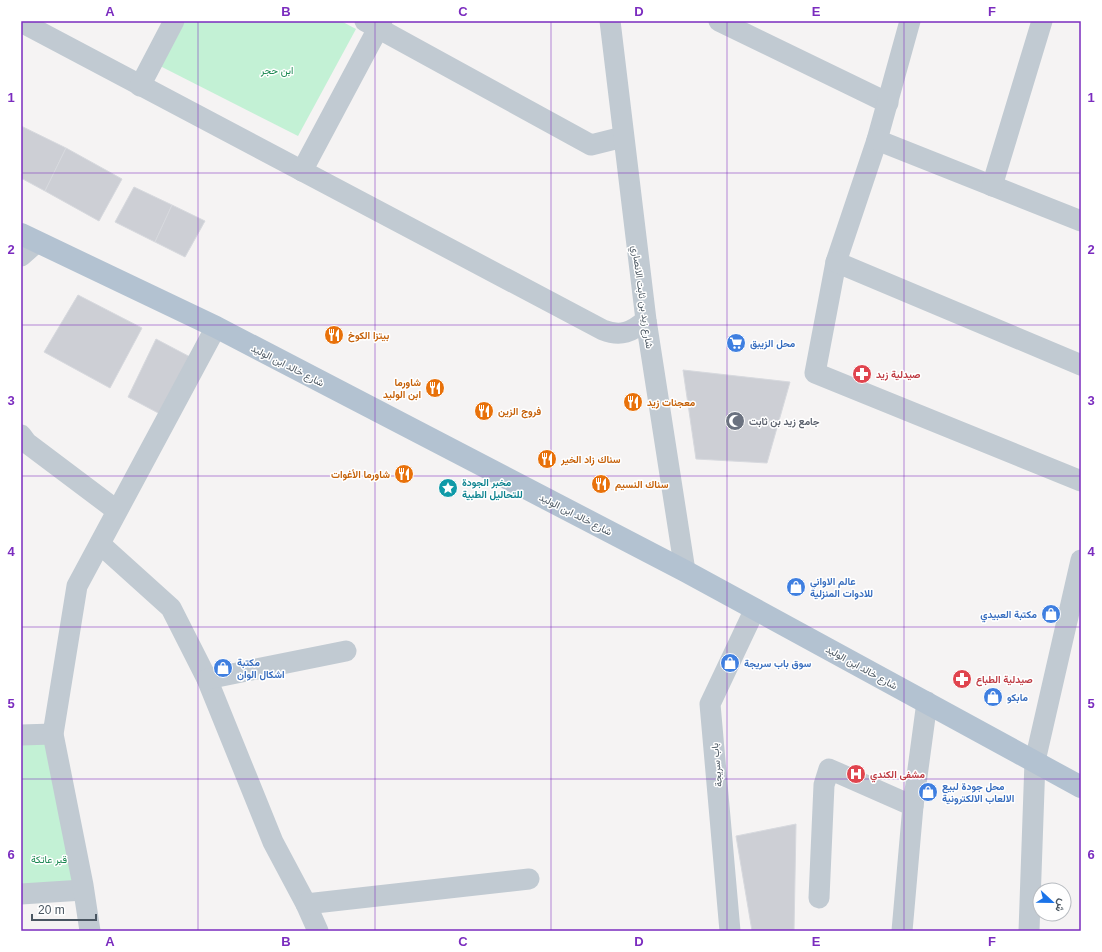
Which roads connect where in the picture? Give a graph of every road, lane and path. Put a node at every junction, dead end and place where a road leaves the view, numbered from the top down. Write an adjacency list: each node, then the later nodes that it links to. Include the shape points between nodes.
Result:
1 (174, 21): 8 (street)
2 (610, 21): 10 (street, شارع زيد بن ثابت الانصاري)
3 (720, 21): 9 (street)
4 (910, 21): 9 (street)
5 (1042, 21): 13 (street)
6 (21, 22): 8 (street)
7 (375, 23): 10 (street, via 591,145); 12 (street)
8 (140, 86): 12 (street)
9 (888, 103): 11 (street)
10 (623, 137): 17 (street, شارع زيد بن ثابت الانصاري)
11 (877, 140): 13 (street); 16 (street)
12 (302, 171): 17 (street, via 612,334 624,334 634,330)
13 (992, 186): 14 (street)
14 (1081, 221)
15 (26, 244): 18 (main road, شارع خالد ابن الوليد)
16 (836, 262): 19 (street); 21 (street, via 815,373)
17 (646, 320): 25 (street, شارع زيد بن ثابت الانصاري)
18 (216, 327): 22 (street); 25 (main road, شارع خالد ابن الوليد)
19 (1081, 365)
20 (23, 443): 22 (street)
21 (1081, 481)
22 (116, 510): 23 (street)
23 (100, 544): 28 (street, via 170,608); 30 (street, via 77,586)
24 (1081, 560): 32 (street)
25 (686, 571): 26 (main road, شارع خالد ابن الوليد)
26 (755, 609): 29 (main road, شارع خالد ابن الوليد); 42 (street, باب سريجة, via 710,704)
27 (346, 651): 28 (street)
28 (207, 679): 39 (street, via 273,842)
29 (927, 702): 32 (main road, شارع خالد ابن الوليد); 34 (street)
30 (53, 734): 31 (street); 36 (street)
31 (21, 736)
32 (1035, 761): 33 (main road, شارع خالد ابن الوليد); 44 (street)
33 (1081, 787)
34 (913, 806): 38 (street, via 829,769 824,785); 43 (street)
35 (529, 879): 39 (street)
36 (84, 890): 37 (street); 40 (street)
37 (21, 894)
38 (819, 898)
39 (306, 904): 41 (street)
40 (90, 931)
41 (318, 931)
42 (730, 931)
43 (902, 931)
44 (1029, 931)

